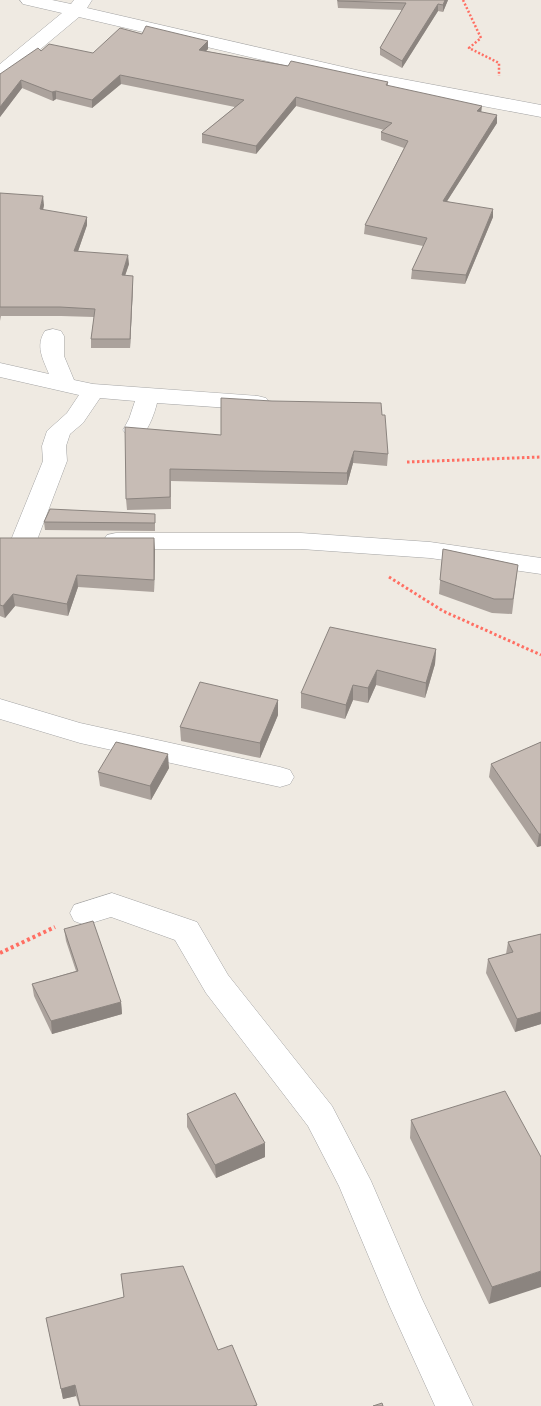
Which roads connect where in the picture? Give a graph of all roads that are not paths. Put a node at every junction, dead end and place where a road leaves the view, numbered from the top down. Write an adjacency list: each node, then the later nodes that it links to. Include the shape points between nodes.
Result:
1 (29, 0): 2 (street)
2 (80, 5): 3 (street); 4 (street, via 365,78)
3 (0, 73)
4 (541, 112)
5 (53, 336): 7 (street, via 50,348)
6 (0, 370): 7 (street)
7 (63, 384): 8 (street)
8 (93, 391): 9 (street); 12 (street, via 75,418 60,431 54,446 55,461)
9 (148, 395): 10 (street); 11 (street)
10 (282, 404)
11 (135, 430)
12 (12, 540): 13 (street)
13 (53, 540)
14 (92, 541): 15 (street, via 301,541 430,550)
15 (541, 566)
16 (0, 709): 17 (street, via 80,733)
17 (280, 778)
18 (85, 913): 19 (street, via 112,905 186,931 217,984 320,1116 354,1181)
19 (454, 1406)

